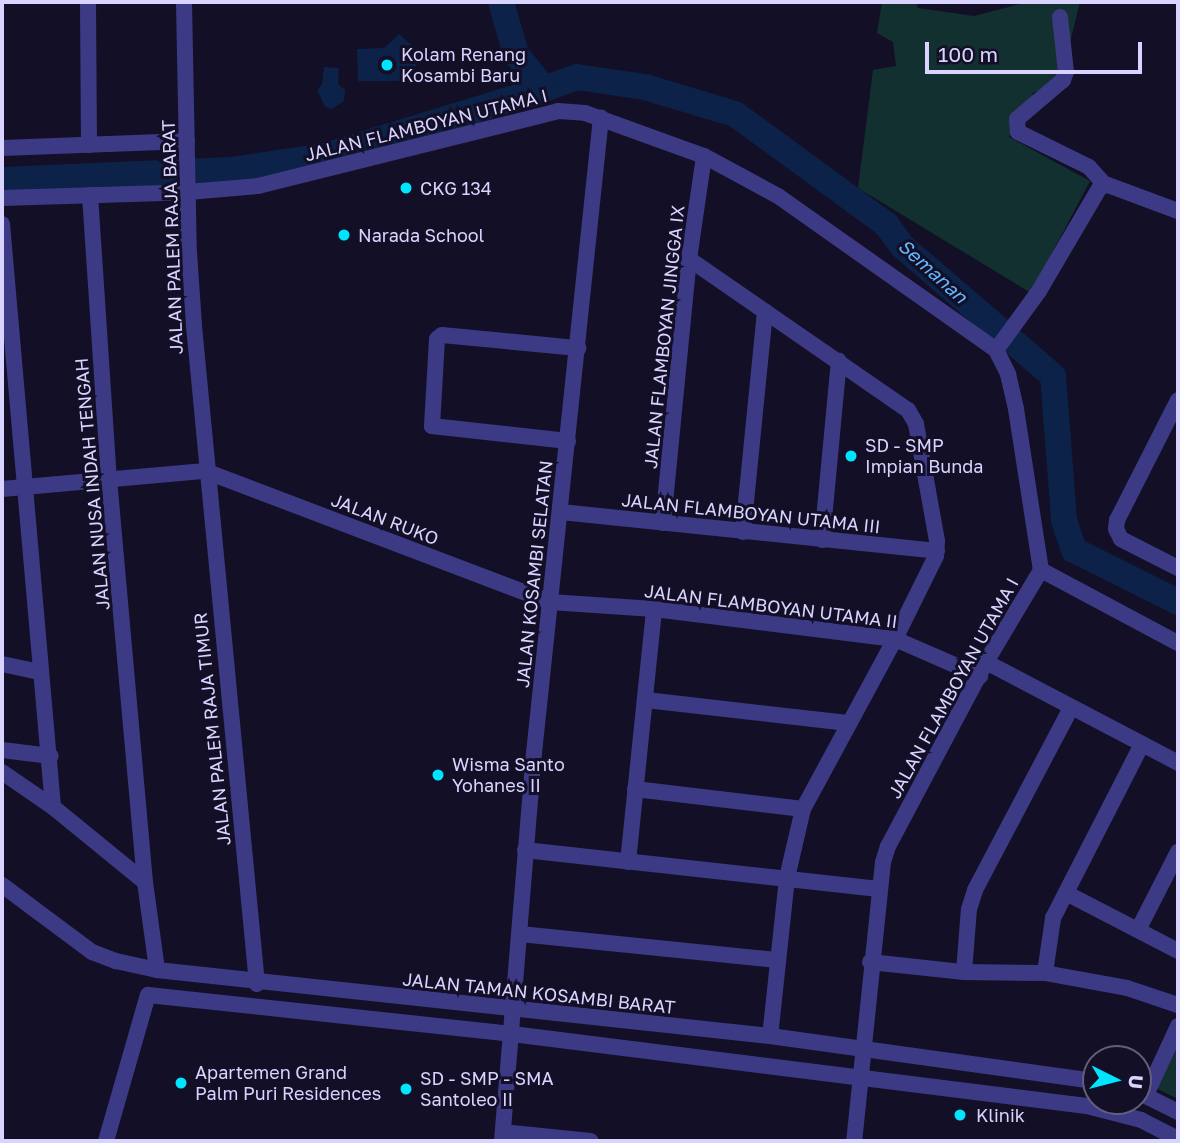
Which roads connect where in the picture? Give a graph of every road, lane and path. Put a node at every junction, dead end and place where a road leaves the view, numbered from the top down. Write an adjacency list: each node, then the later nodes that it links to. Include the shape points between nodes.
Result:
1 (88, 2): 5 (street)
2 (184, 2): 6 (street, JALAN PALEM RAJA BARAT)
3 (1060, 18): 9 (street, via 1066,72 1063,80 1017,119 1018,132 1089,167)
4 (601, 118): 8 (street, JALAN FLAMBOYAN UTAMA I); 10 (street, JALAN FLAMBOYAN UTAMA I, via 558,111 258,186); 18 (street, JALAN KOSAMBI SELATAN)
5 (89, 145): 6 (street); 7 (street)
6 (187, 146): 10 (street, JALAN PALEM RAJA BARAT)
7 (2, 148)
8 (704, 156): 15 (street, JALAN FLAMBOYAN JINGGA IX); 19 (street, JALAN FLAMBOYAN UTAMA I, via 778,196)
9 (1105, 185): 13 (street); 19 (street, via 1039,291)
10 (188, 188): 11 (street, JALAN FLAMBOYAN UTAMA I); 23 (street, JALAN PALEM RAJA BARAT)
11 (90, 195): 12 (street, JALAN FLAMBOYAN UTAMA I); 24 (street, JALAN NUSA INDAH TENGAH)
12 (2, 198)
13 (1178, 211)
14 (2, 224): 16 (street)
15 (689, 259): 17 (street); 28 (street, JALAN FLAMBOYAN JINGGA IX)
16 (4, 284): 25 (street)
17 (765, 311): 20 (street); 29 (street)
18 (578, 348): 22 (street, JALAN KOSAMBI SELATAN); 22 (street, via 442,335 437,339 432,426)
19 (997, 348): 33 (street, JALAN FLAMBOYAN UTAMA I, via 1016,410)
20 (839, 361): 30 (street); 31 (street, via 908,410 916,424)
21 (1178, 400): 32 (street, via 1116,529 1121,539)
22 (568, 441): 27 (street, JALAN KOSAMBI SELATAN)
23 (205, 471): 24 (street); 34 (street, JALAN RUKO); 68 (street, JALAN PALEM RAJA TIMUR)
24 (109, 479): 25 (street); 56 (street, JALAN NUSA INDAH TENGAH)
25 (23, 487): 26 (street); 40 (street)
26 (2, 489)
27 (561, 512): 28 (street, JALAN FLAMBOYAN UTAMA III); 34 (street, JALAN KOSAMBI SELATAN)
28 (663, 523): 29 (street, JALAN FLAMBOYAN UTAMA III)
29 (743, 532): 30 (street, JALAN FLAMBOYAN UTAMA III)
30 (822, 540): 31 (street, JALAN FLAMBOYAN UTAMA III)
31 (937, 551): 36 (street)
32 (1178, 568)
33 (1041, 570): 37 (street); 39 (street, JALAN FLAMBOYAN UTAMA I)
34 (551, 603): 35 (street, JALAN FLAMBOYAN UTAMA II); 52 (street, JALAN KOSAMBI SELATAN)
35 (654, 609): 36 (street, JALAN FLAMBOYAN UTAMA II); 41 (street)
36 (895, 639): 39 (street, JALAN FLAMBOYAN UTAMA II); 43 (street)
37 (1178, 643)
38 (2, 664): 40 (street)
39 (983, 669): 42 (street, JALAN FLAMBOYAN UTAMA II); 58 (street, JALAN FLAMBOYAN UTAMA I, via 888,846)
40 (40, 672): 46 (street)
41 (646, 701): 43 (street); 49 (street)
42 (1071, 708): 44 (street, JALAN FLAMBOYAN UTAMA II); 66 (street, via 975,890)
43 (848, 723): 51 (street)
44 (1142, 744): 47 (street, JALAN FLAMBOYAN UTAMA II); 59 (street)
45 (2, 750): 46 (street)
46 (51, 756): 50 (street)
47 (1178, 763)
48 (2, 772): 50 (street)
49 (635, 789): 51 (street); 54 (street)
50 (53, 807): 56 (street)
51 (803, 808): 55 (street)
52 (525, 850): 54 (street); 61 (street, JALAN KOSAMBI SELATAN)
53 (1178, 852): 60 (street)
54 (628, 862): 55 (street)
55 (787, 878): 58 (street); 63 (street)
56 (145, 882): 65 (street, JALAN NUSA INDAH TENGAH)
57 (2, 885): 65 (street, JALAN TAMAN KOSAMBI BARAT, via 92,952)
58 (879, 889): 64 (street, JALAN FLAMBOYAN UTAMA I)
59 (1066, 893): 60 (street); 67 (street, via 1053,918)
60 (1138, 930): 62 (street)
61 (520, 934): 63 (street); 70 (street, JALAN KOSAMBI SELATAN)
62 (1178, 951)
63 (777, 960): 73 (street)
64 (870, 962): 66 (street); 74 (street, JALAN FLAMBOYAN UTAMA I)
65 (157, 970): 68 (street, JALAN TAMAN KOSAMBI BARAT)
66 (964, 972): 67 (street)
67 (1045, 973): 69 (street, via 1127,988)
68 (257, 984): 70 (street, JALAN TAMAN KOSAMBI BARAT)
69 (1178, 1005)
70 (518, 1011): 72 (street, JALAN KOSAMBI SELATAN); 73 (street, JALAN TAMAN KOSAMBI BARAT)
71 (1178, 1026): 76 (street)
72 (512, 1033): 75 (street); 80 (street, JALAN KOSAMBI SELATAN); 82 (street, via 148,995)
73 (770, 1037): 74 (street, JALAN TAMAN KOSAMBI BARAT)
74 (864, 1051): 75 (street, JALAN FLAMBOYAN UTAMA I); 77 (street, JALAN TAMAN KOSAMBI BARAT)
75 (862, 1073): 81 (street, via 1087,1106 1142,1120); 84 (street, JALAN FLAMBOYAN UTAMA I)
76 (1152, 1075)
77 (1082, 1079)
78 (1152, 1099): 79 (street)
79 (1178, 1112)
80 (503, 1137): 83 (street)
81 (1178, 1139)
82 (106, 1141)
83 (591, 1141)
84 (854, 1141)

